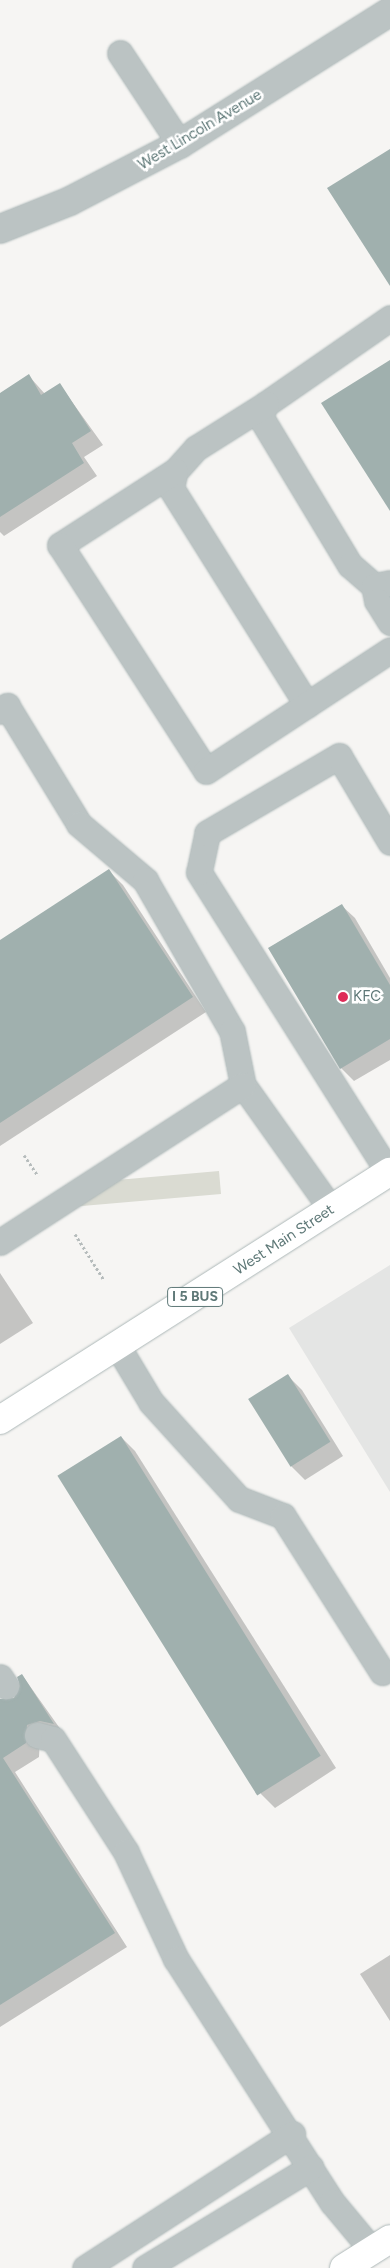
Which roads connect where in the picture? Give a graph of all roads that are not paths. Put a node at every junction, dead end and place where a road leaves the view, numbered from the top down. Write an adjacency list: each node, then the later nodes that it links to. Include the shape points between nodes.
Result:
1 (390, 12): 3 (street, West Lincoln Avenue)
2 (120, 53): 3 (lane)
3 (180, 144): 4 (street, West Lincoln Avenue, via 70,201)
4 (0, 229)
5 (390, 318): 6 (lane)
6 (266, 404): 7 (lane, via 196,448); 8 (lane, via 260,416 350,565)
7 (174, 471): 11 (lane, via 171,488); 11 (lane, via 60,545 206,771)
8 (382, 584): 9 (lane, via 377,601)
9 (390, 622)
10 (390, 650): 11 (lane)
11 (307, 705)
12 (0, 711): 14 (lane, via 7,706 79,824 145,880 232,1031)
13 (390, 842): 15 (lane, via 338,756 207,833 199,872)
14 (243, 1085): 16 (lane); 17 (lane)
15 (390, 1173): 16 (main road, West Main Street / I 5 BUS)
16 (331, 1209): 18 (main road, West Main Street / I 5 BUS)
17 (0, 1242)
18 (118, 1348): 19 (main road, West Main Street / I 5 BUS); 20 (lane, via 151,1402 239,1499 283,1516)
19 (0, 1420)
20 (382, 1672)
21 (37, 1734): 22 (lane, via 53,1739 121,1844 176,1959)
22 (292, 2134): 23 (lane); 25 (lane)
23 (311, 2166): 24 (lane); 26 (lane)
24 (381, 2244): 27 (main road)
25 (85, 2268)
26 (145, 2268)
27 (344, 2268)

